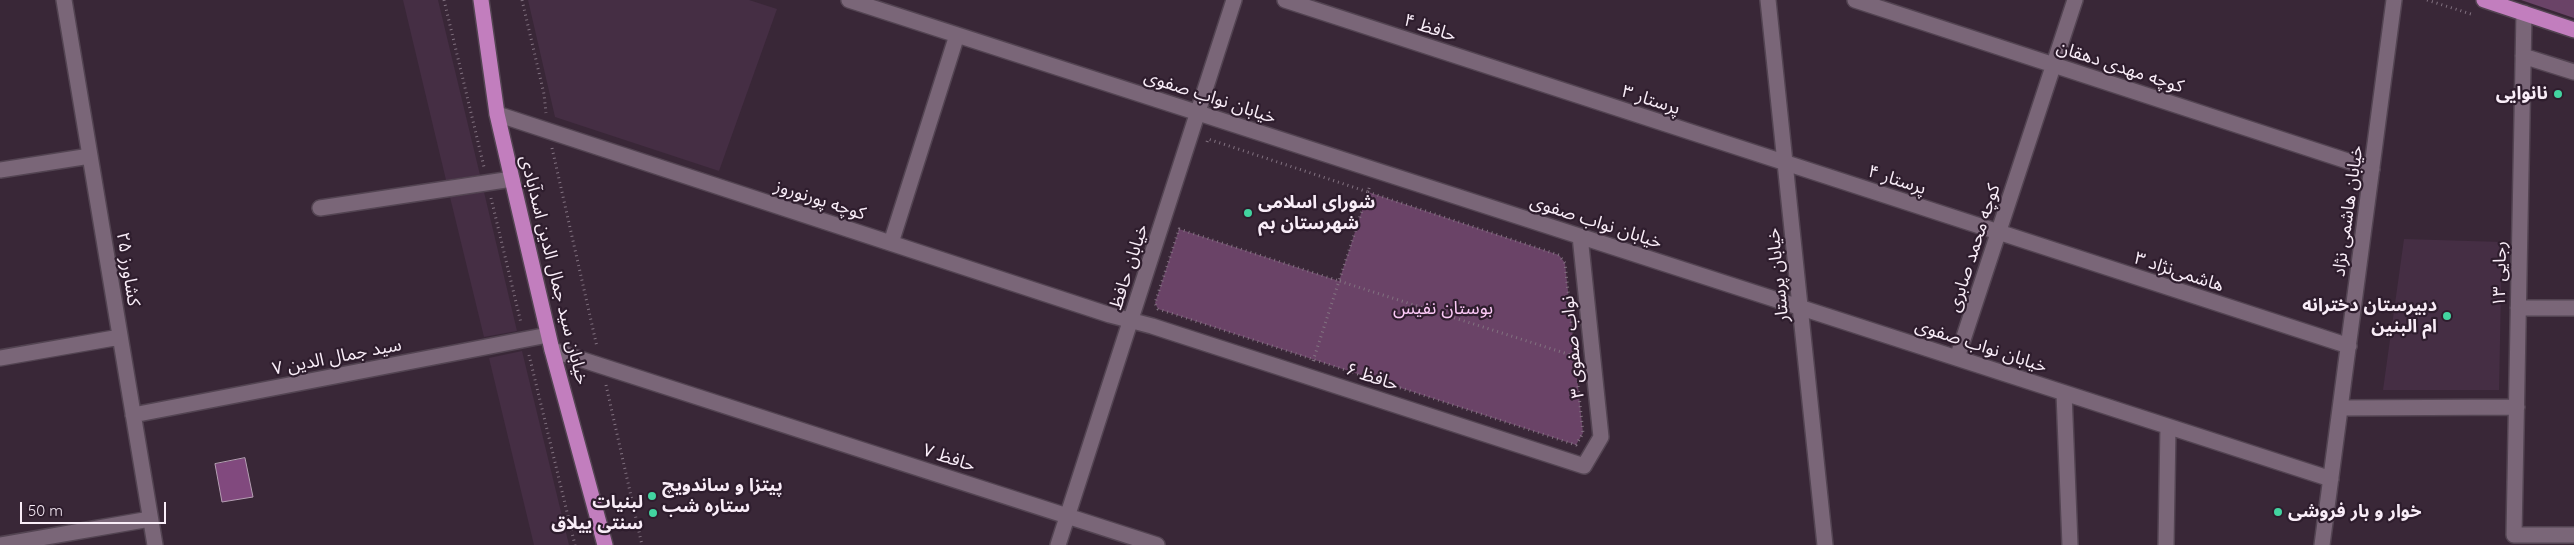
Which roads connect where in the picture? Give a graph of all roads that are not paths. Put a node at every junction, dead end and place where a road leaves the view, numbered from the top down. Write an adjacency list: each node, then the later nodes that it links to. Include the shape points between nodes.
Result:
1 (64, 0): 20 (street, کشاورز ۲۵)
2 (481, 0): 19 (main road, خیابان سید جمال الدین اسدآبادی)
3 (849, 0): 13 (street, خیابان نواب صفوی)
4 (1234, 0): 18 (street, خیابان حافظ)
5 (1285, 0): 16 (street, حافظ ۴)
6 (1768, 0): 21 (street, خیابان پرستار)
7 (1855, 0): 15 (street, کوچه مهدی دهقان)
8 (2075, 0): 15 (street, کوچه محمد صابری)
9 (2394, 0): 22 (street, خیابان هاشمی نژاد)
10 (2484, 0): 11 (main road)
11 (2524, 13): 12 (main road); 14 (street, رجایی ۱۳)
12 (2574, 30)
13 (957, 35): 18 (street, خیابان نواب صفوی); 28 (street)
14 (2523, 56): 17 (street); 30 (street, رجایی ۱۳)
15 (2054, 65): 22 (street, کوچه مهدی دهقان); 26 (street, کوچه محمد صابری)
16 (1506, 72): 21 (street, پرستار ۳)
17 (2574, 72)
18 (1199, 112): 27 (street, خیابان نواب صفوی); 32 (street, خیابان حافظ)
19 (497, 114): 24 (main road, خیابان سید جمال الدین اسدآبادی); 28 (street, کوچه پورنوروز)
20 (90, 156): 23 (street); 33 (street, کشاورز ۲۵)
21 (1785, 164): 26 (street, پرستار ۴); 29 (street, خیابان پرستار)
22 (2372, 169): 35 (street, خیابان هاشمی نژاد)
23 (0, 170)
24 (512, 179): 25 (street); 34 (main road, خیابان سید جمال الدین اسدآبادی)
25 (320, 208)
26 (1998, 233): 35 (street, هاشمی‌نژاد ۳); 37 (street, کوچه محمد صابری)
27 (1580, 236): 29 (street, خیابان نواب صفوی); 43 (street, نواب صفوی ۳, via 1601,437)
28 (890, 243): 32 (street, کوچه پورنوروز, via 1110,315)
29 (1800, 308): 37 (street, خیابان نواب صفوی); 54 (street, خیابان پرستار)
30 (2518, 308): 31 (street); 39 (street, رجایی ۱۳)
31 (2574, 308)
32 (1132, 319): 43 (street, حافظ ۶, via 1584,466); 45 (street, خیابان حافظ)
33 (120, 337): 36 (street); 41 (street, کشاورز ۲۵)
34 (550, 343): 41 (street, سید جمال الدین ۷, via 525,340); 45 (street, حافظ ۷, via 601,366); 51 (main road, خیابان سید جمال الدین اسدآبادی)
35 (2349, 346): 40 (street, خیابان هاشمی نژاد)
36 (0, 358)
37 (1957, 358): 38 (street, خیابان نواب صفوی)
38 (2064, 393): 42 (street, خیابان نواب صفوی); 55 (street)
39 (2516, 407): 40 (street); 48 (street, رجایی ۱۳)
40 (2340, 408): 44 (street, خیابان هاشمی نژاد)
41 (133, 415): 46 (street, کشاورز ۲۵)
42 (2168, 427): 44 (street, خیابان نواب صفوی); 56 (street)
43 (1593, 451)
44 (2331, 479): 57 (street, خیابان هاشمی نژاد)
45 (1067, 516): 52 (street, خیابان حافظ); 53 (street, حافظ ۷)
46 (150, 519): 49 (street); 50 (street, کشاورز ۲۵)
47 (2574, 535): 48 (street)
48 (2510, 540)
49 (0, 545)
50 (155, 545)
51 (605, 545)
52 (1058, 545)
53 (1157, 545)
54 (1825, 545)
55 (2070, 545)
56 (2166, 545)
57 (2322, 545)

